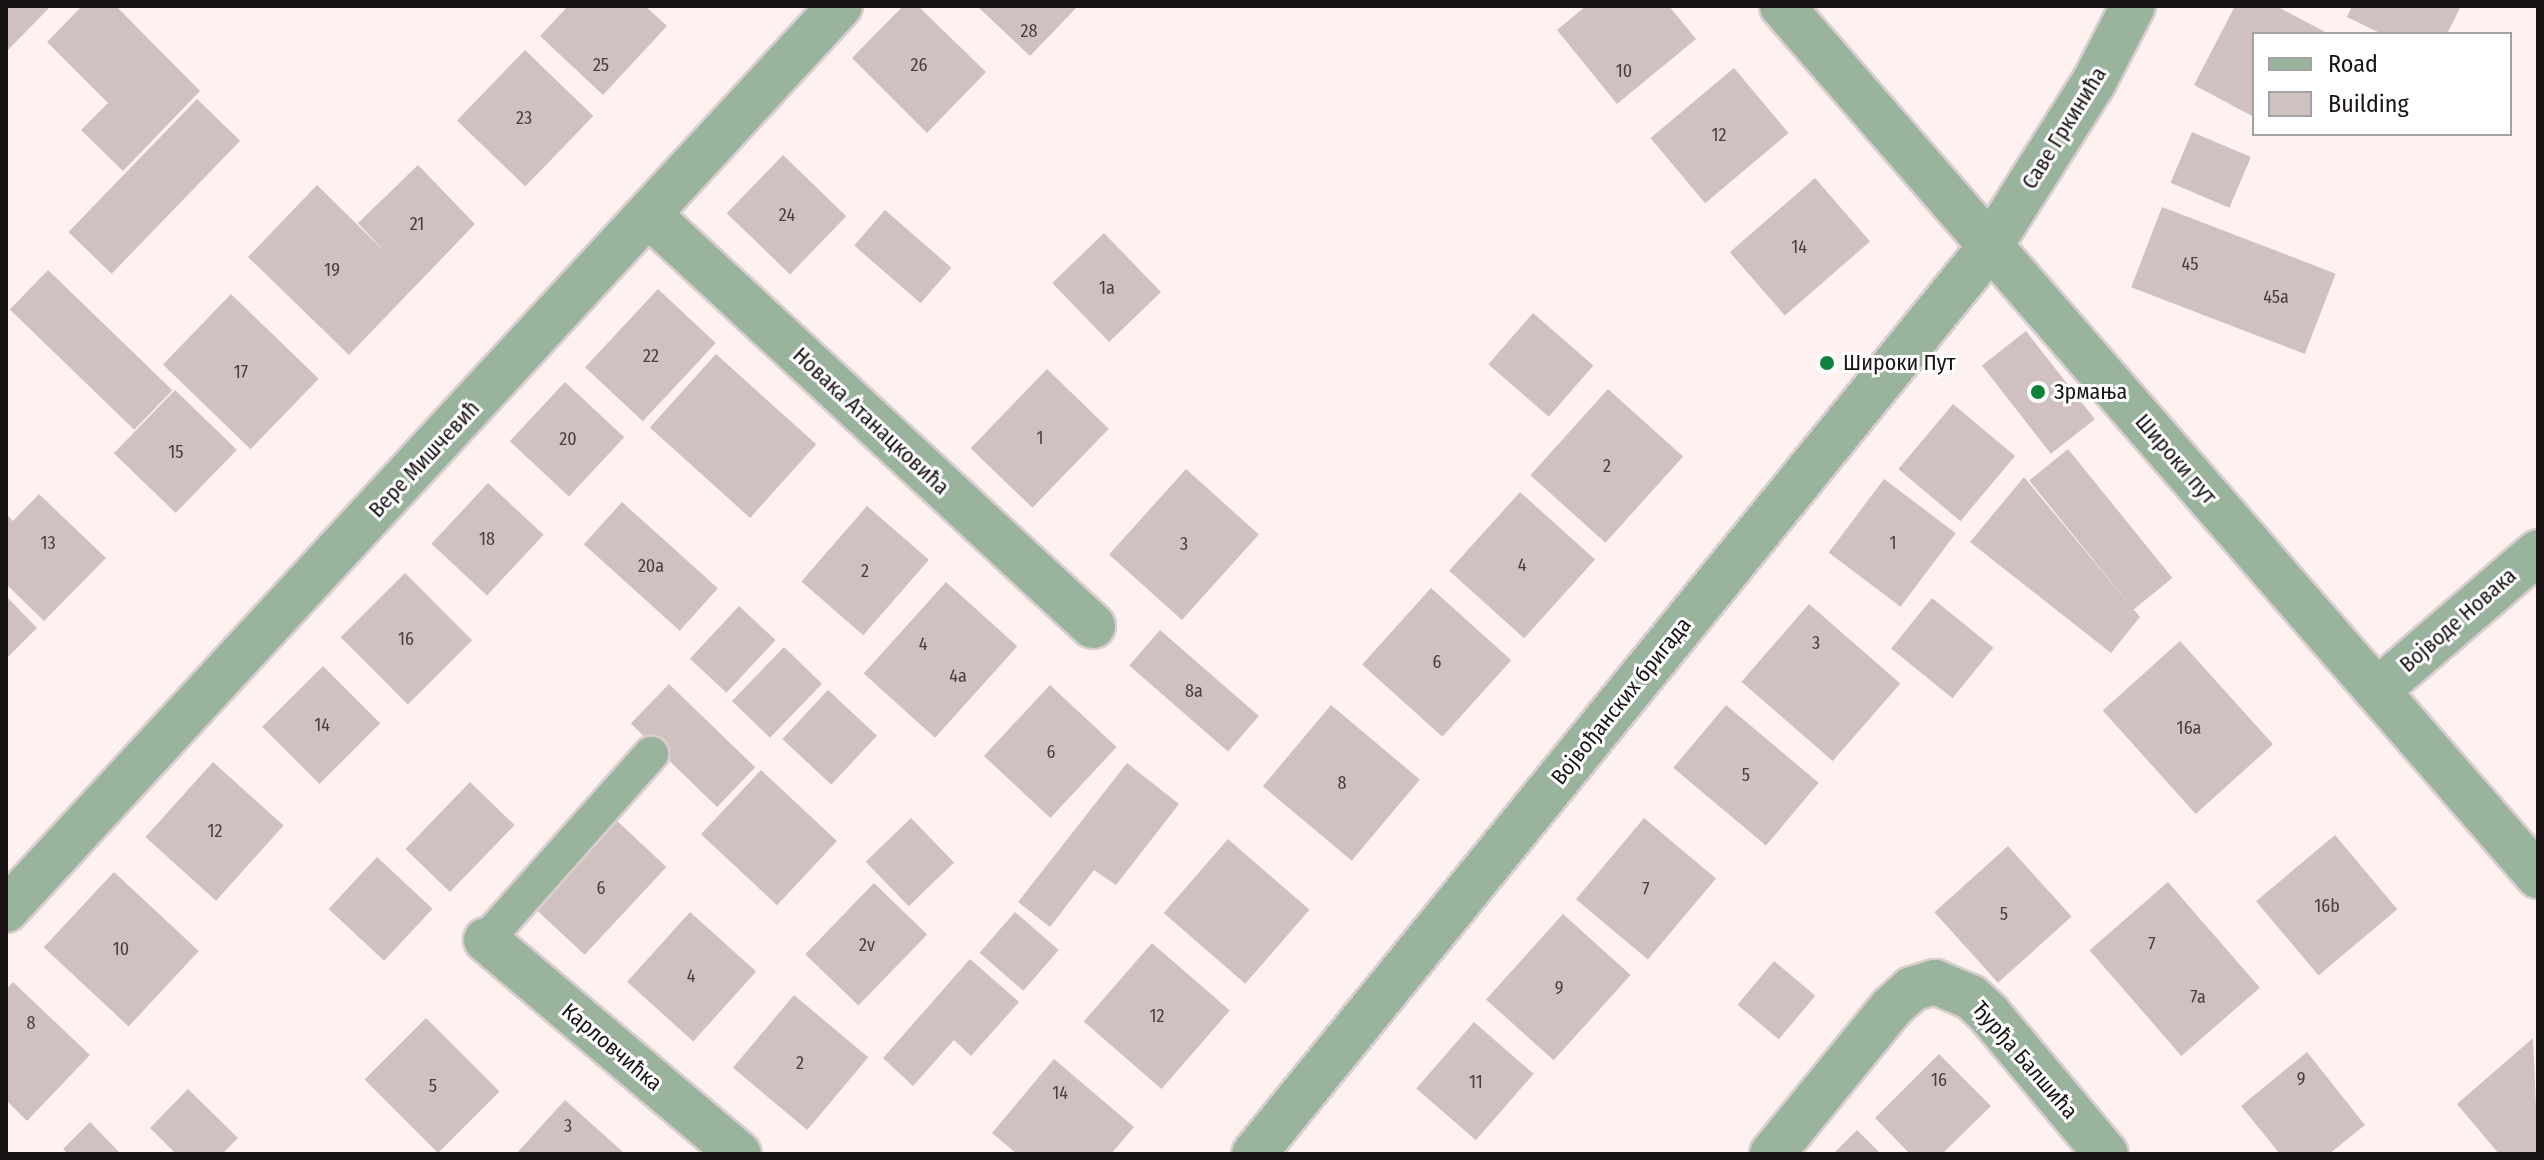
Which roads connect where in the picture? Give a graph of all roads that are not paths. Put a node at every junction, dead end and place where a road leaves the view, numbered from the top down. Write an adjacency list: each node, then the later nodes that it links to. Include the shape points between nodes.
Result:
1 (840, 6): 4 (street, Вере Мишчевић)
2 (1782, 6): 5 (street, Широки пут)
3 (2133, 6): 5 (street, Саве Гркинића, via 2094,82)
4 (649, 215): 7 (street, Новака Атанацковића); 11 (street, Вере Мишчевић)
5 (1989, 248): 8 (street, Широки пут); 14 (street, Војвођанских бригада)
6 (2538, 552): 8 (street, Војводе Новака)
7 (1093, 626)
8 (2379, 689): 10 (street, Широки пут)
9 (651, 754): 12 (lane)
10 (2538, 876)
11 (6, 910)
12 (486, 940): 13 (street, Карловчићка)
13 (739, 1154)
14 (1254, 1154)
15 (1772, 1154): 16 (street, Ђурђа Балшића, via 1892,1007 1912,989 1935,982 1971,997 1989,1014)
16 (2106, 1154)

